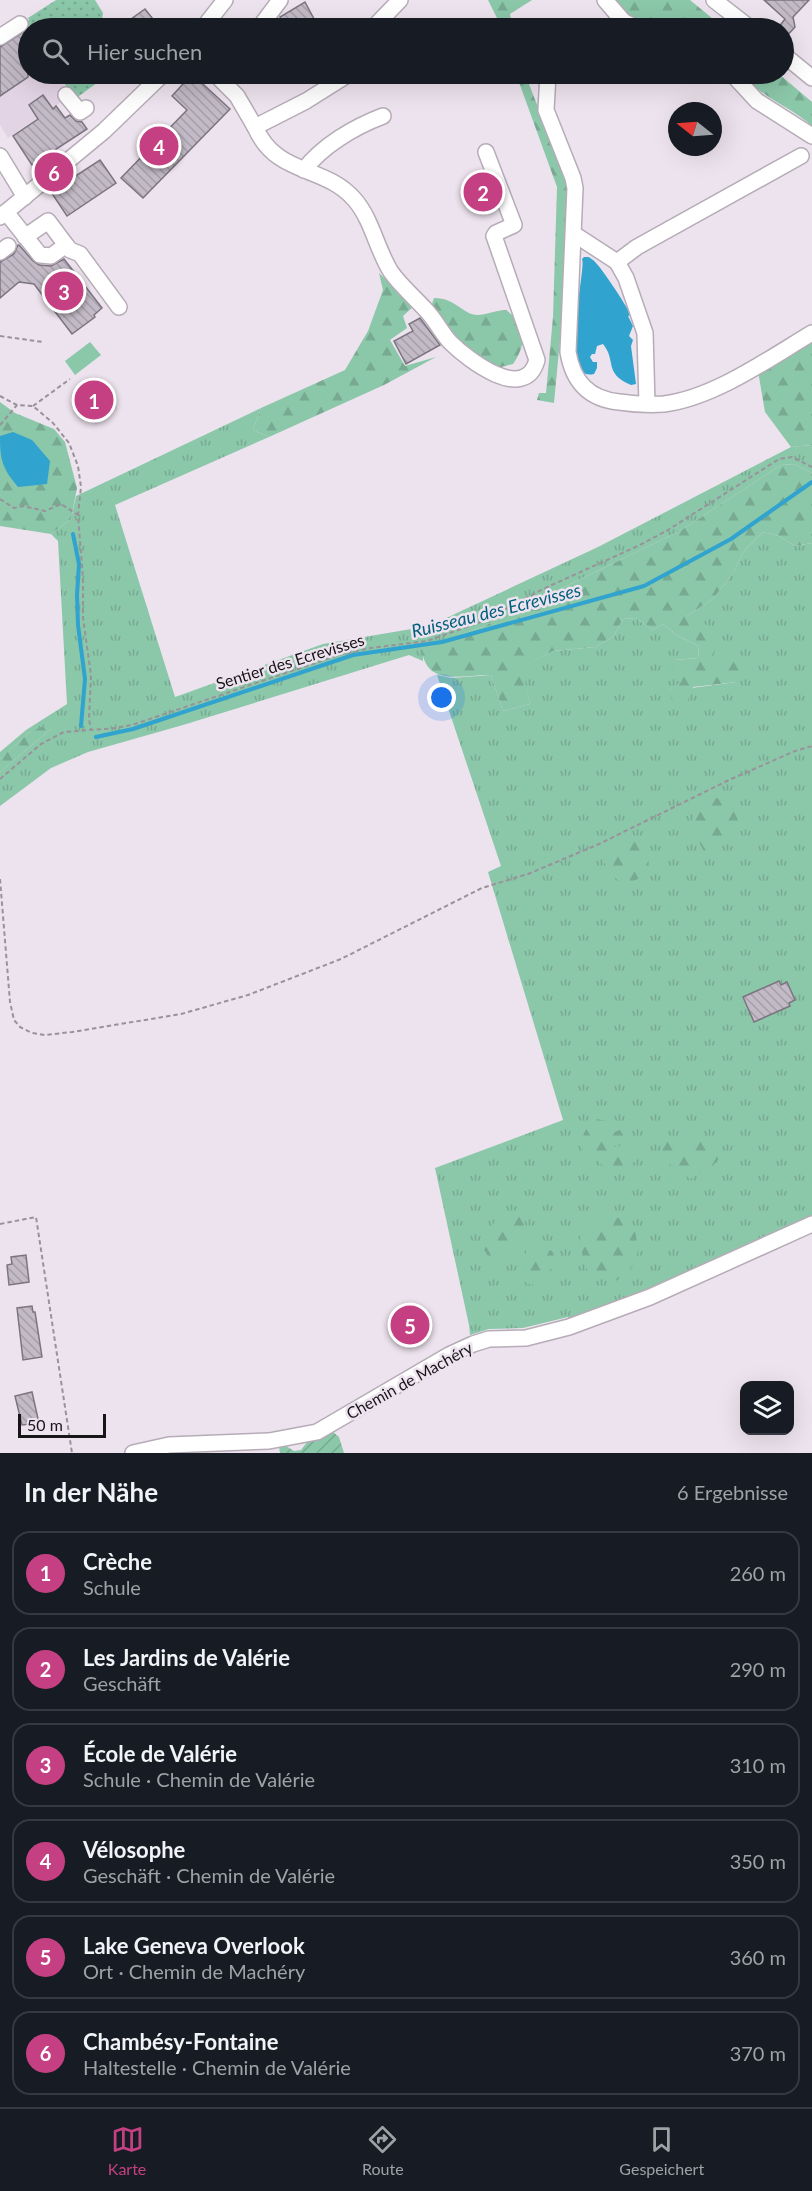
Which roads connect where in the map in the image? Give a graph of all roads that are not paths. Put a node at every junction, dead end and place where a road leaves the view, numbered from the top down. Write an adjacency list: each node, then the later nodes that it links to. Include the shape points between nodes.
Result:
1 (225, 0): 6 (street)
2 (280, 0): 7 (street)
3 (400, 0): 8 (street)
4 (605, 0): 9 (street)
5 (714, 0): 10 (street)
6 (211, 18)
7 (266, 18)
8 (383, 18)
9 (618, 18)
10 (737, 18)
11 (18, 25): 12 (street)
12 (0, 37)
13 (794, 64): 14 (street)
14 (812, 78)
15 (153, 84): 29 (street)
16 (225, 84): 23 (street)
17 (334, 84): 23 (street)
18 (547, 84): 31 (street, via 546,110 574,183)
19 (741, 84): 24 (street, via 757,101)
20 (66, 95): 21 (street, via 80,112)
21 (86, 108)
22 (383, 116): 28 (street, via 361,124 312,159)
23 (255, 127): 28 (street, via 271,152)
24 (811, 135): 26 (street)
25 (486, 152): 28 (street, via 514,225 494,236 537,360 534,370 520,379 492,373 448,341 438,323 393,275 356,201 345,189)
26 (806, 155): 34 (street, via 637,247)
27 (0, 156): 29 (street)
28 (304, 170)
29 (25, 197): 30 (street)
30 (3, 215): 32 (street)
31 (574, 234): 34 (street); 37 (street, via 568,335 572,366 580,383 597,398)
32 (25, 237): 33 (street, via 40,255 51,256); 33 (street, via 48,221)
33 (66, 245): 35 (street, via 80,254)
34 (617, 262): 37 (street, via 645,333)
35 (119, 307)
36 (812, 333): 37 (street, via 733,380 681,400)
37 (647, 404)
38 (812, 1224): 39 (street, Chemin de Machéry, via 650,1297 569,1327 526,1338 489,1339 473,1344 317,1432 269,1441 169,1445)
39 (133, 1453)

